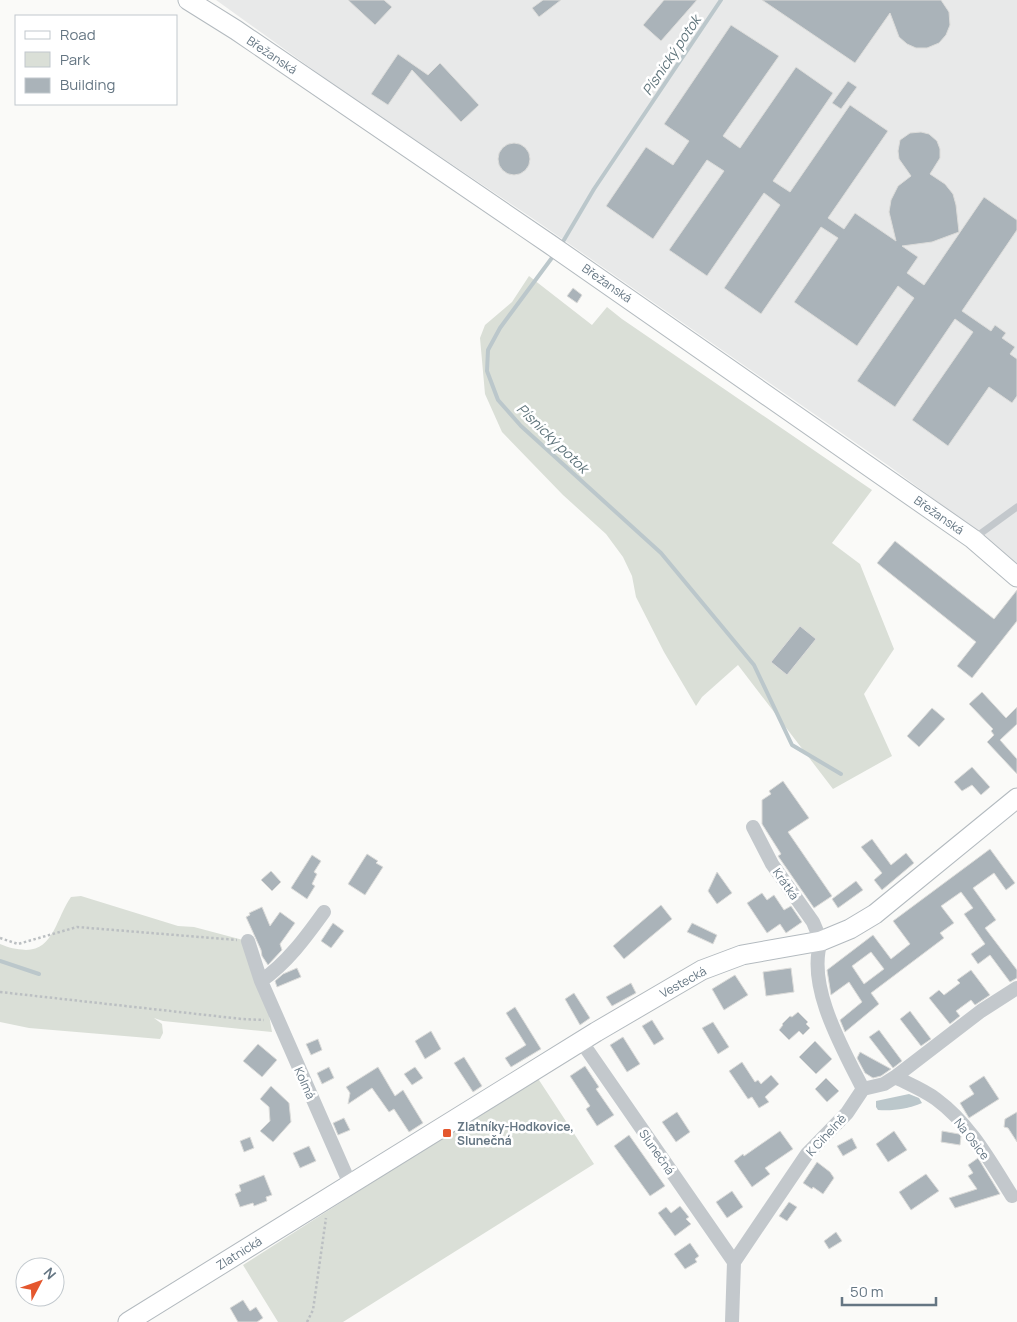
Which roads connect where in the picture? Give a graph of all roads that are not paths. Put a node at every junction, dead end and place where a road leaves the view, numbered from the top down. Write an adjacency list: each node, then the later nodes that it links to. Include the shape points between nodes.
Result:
1 (188, 0): 3 (street, Břežanská, via 558,249)
2 (1017, 507): 3 (lane)
3 (973, 539): 4 (street, Břežanská)
4 (1017, 578)
5 (1017, 798): 9 (street, Vestecká, via 875,914)
6 (753, 827): 9 (street, Krátká, via 772,864 813,922)
7 (324, 912): 10 (street, via 274,972)
8 (248, 941): 10 (street, Kolmá)
9 (821, 941): 12 (street, Vestecká, via 742,954 702,970); 14 (street, via 818,979 832,1027)
10 (261, 981): 15 (street, Kolmá)
11 (1017, 988): 13 (street)
12 (581, 1042): 15 (street, Vestecká); 17 (street, Slunečná)
13 (895, 1077): 14 (street, via 884,1084); 16 (street, Na Osice, via 936,1099 965,1125)
14 (862, 1089): 17 (street, K Cihelně, via 847,1112 807,1154)
15 (350, 1184): 18 (street, Zlatnická)
16 (1012, 1196)
17 (734, 1262): 19 (street)
18 (128, 1322)
19 (732, 1322)

